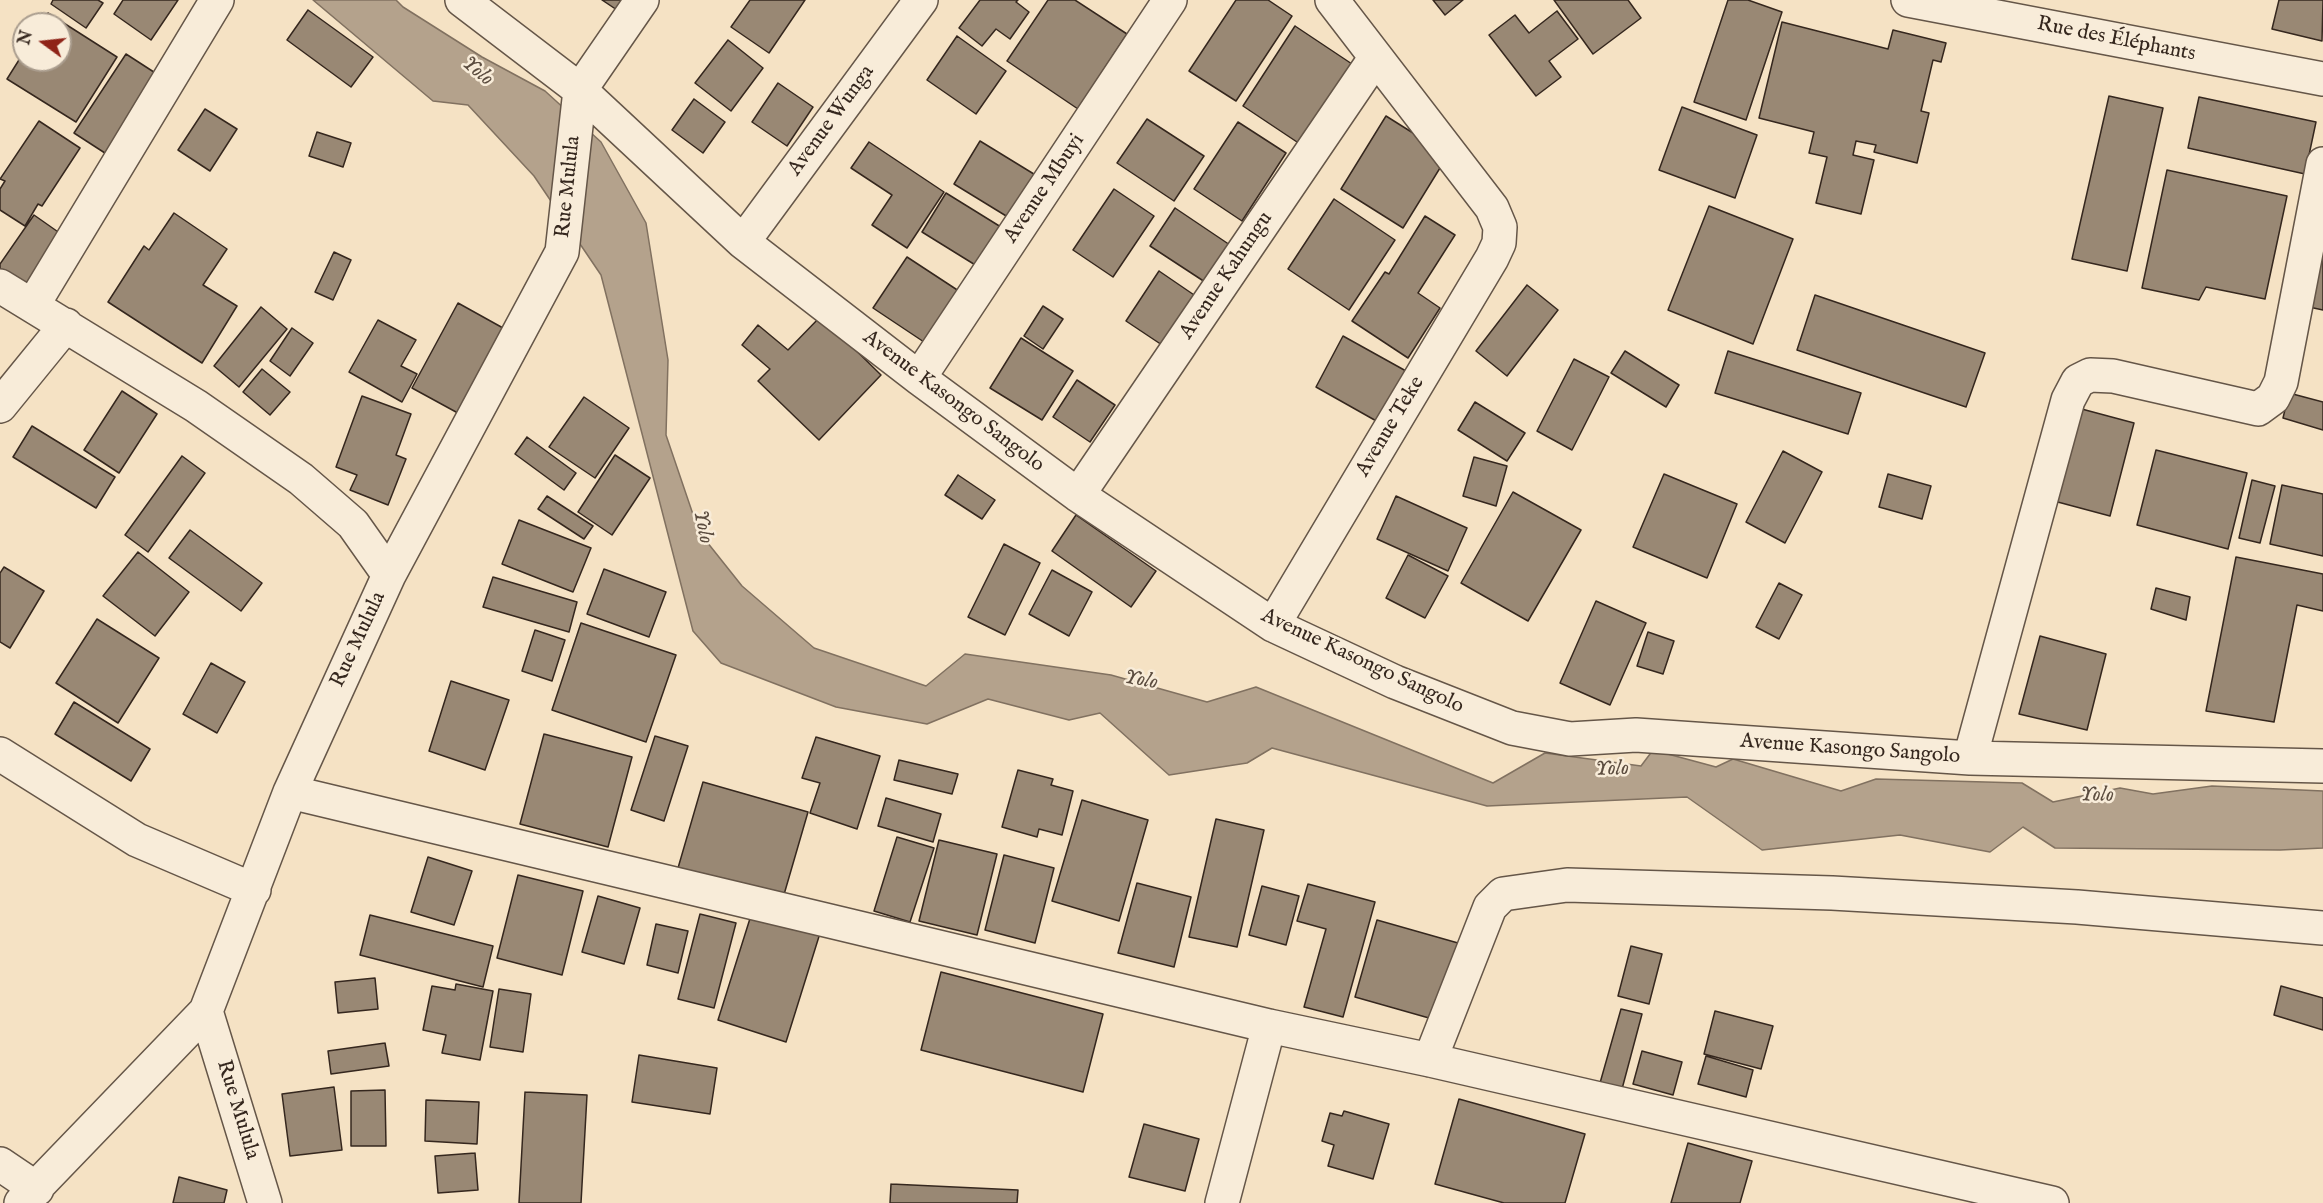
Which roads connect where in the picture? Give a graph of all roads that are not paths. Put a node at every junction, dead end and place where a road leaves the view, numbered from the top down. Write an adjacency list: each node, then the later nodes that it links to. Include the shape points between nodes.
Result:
1 (217, 0): 14 (street)
2 (462, 0): 10 (street, Avenue Kasongo Sangolo)
3 (642, 0): 10 (street)
4 (921, 0): 12 (street, Avenue Wunga)
5 (1170, 0): 16 (street, Avenue Mbuyi)
6 (1332, 0): 8 (street)
7 (1908, 0): 9 (street, Rue des Éléphants)
8 (1376, 57): 18 (street, Avenue Kahungu); 20 (street, Avenue Teke, via 1492,208 1500,226 1499,243)
9 (2323, 80)
10 (580, 90): 12 (street, Avenue Kasongo Sangolo); 19 (street, Rue Mulula, via 562,252)
11 (2323, 165): 22 (street, via 2281,382 2272,398 2258,409 2113,376 2091,375 2078,381 2068,400)
12 (743, 242): 16 (street, Avenue Kasongo Sangolo)
13 (0, 286): 14 (street)
14 (33, 305): 15 (street)
15 (66, 326): 17 (street); 19 (street, via 196,406 301,479 353,524)
16 (919, 378): 18 (street, Avenue Kasongo Sangolo)
17 (0, 406)
18 (1077, 495): 20 (street, Avenue Kasongo Sangolo)
19 (389, 575): 24 (street, Rue Mulula)
20 (1273, 625): 22 (street, Avenue Kasongo Sangolo, via 1395,682 1512,728 1570,739 1636,735)
21 (0, 754): 25 (street, via 137,840)
22 (1970, 758): 23 (street, Avenue Kasongo Sangolo)
23 (2323, 766)
24 (290, 792): 25 (street, Rue Mulula); 28 (street)
25 (254, 890): 27 (street, Rue Mulula)
26 (2323, 928): 29 (street, via 1832,892 1567,885 1503,894 1490,907)
27 (206, 1011): 31 (street); 32 (street, Rue Mulula)
28 (1269, 1026): 29 (street); 33 (street)
29 (1430, 1060): 34 (street)
30 (0, 1164): 31 (street)
31 (29, 1196)
32 (265, 1203)
33 (1221, 1203)
34 (2052, 1203)

